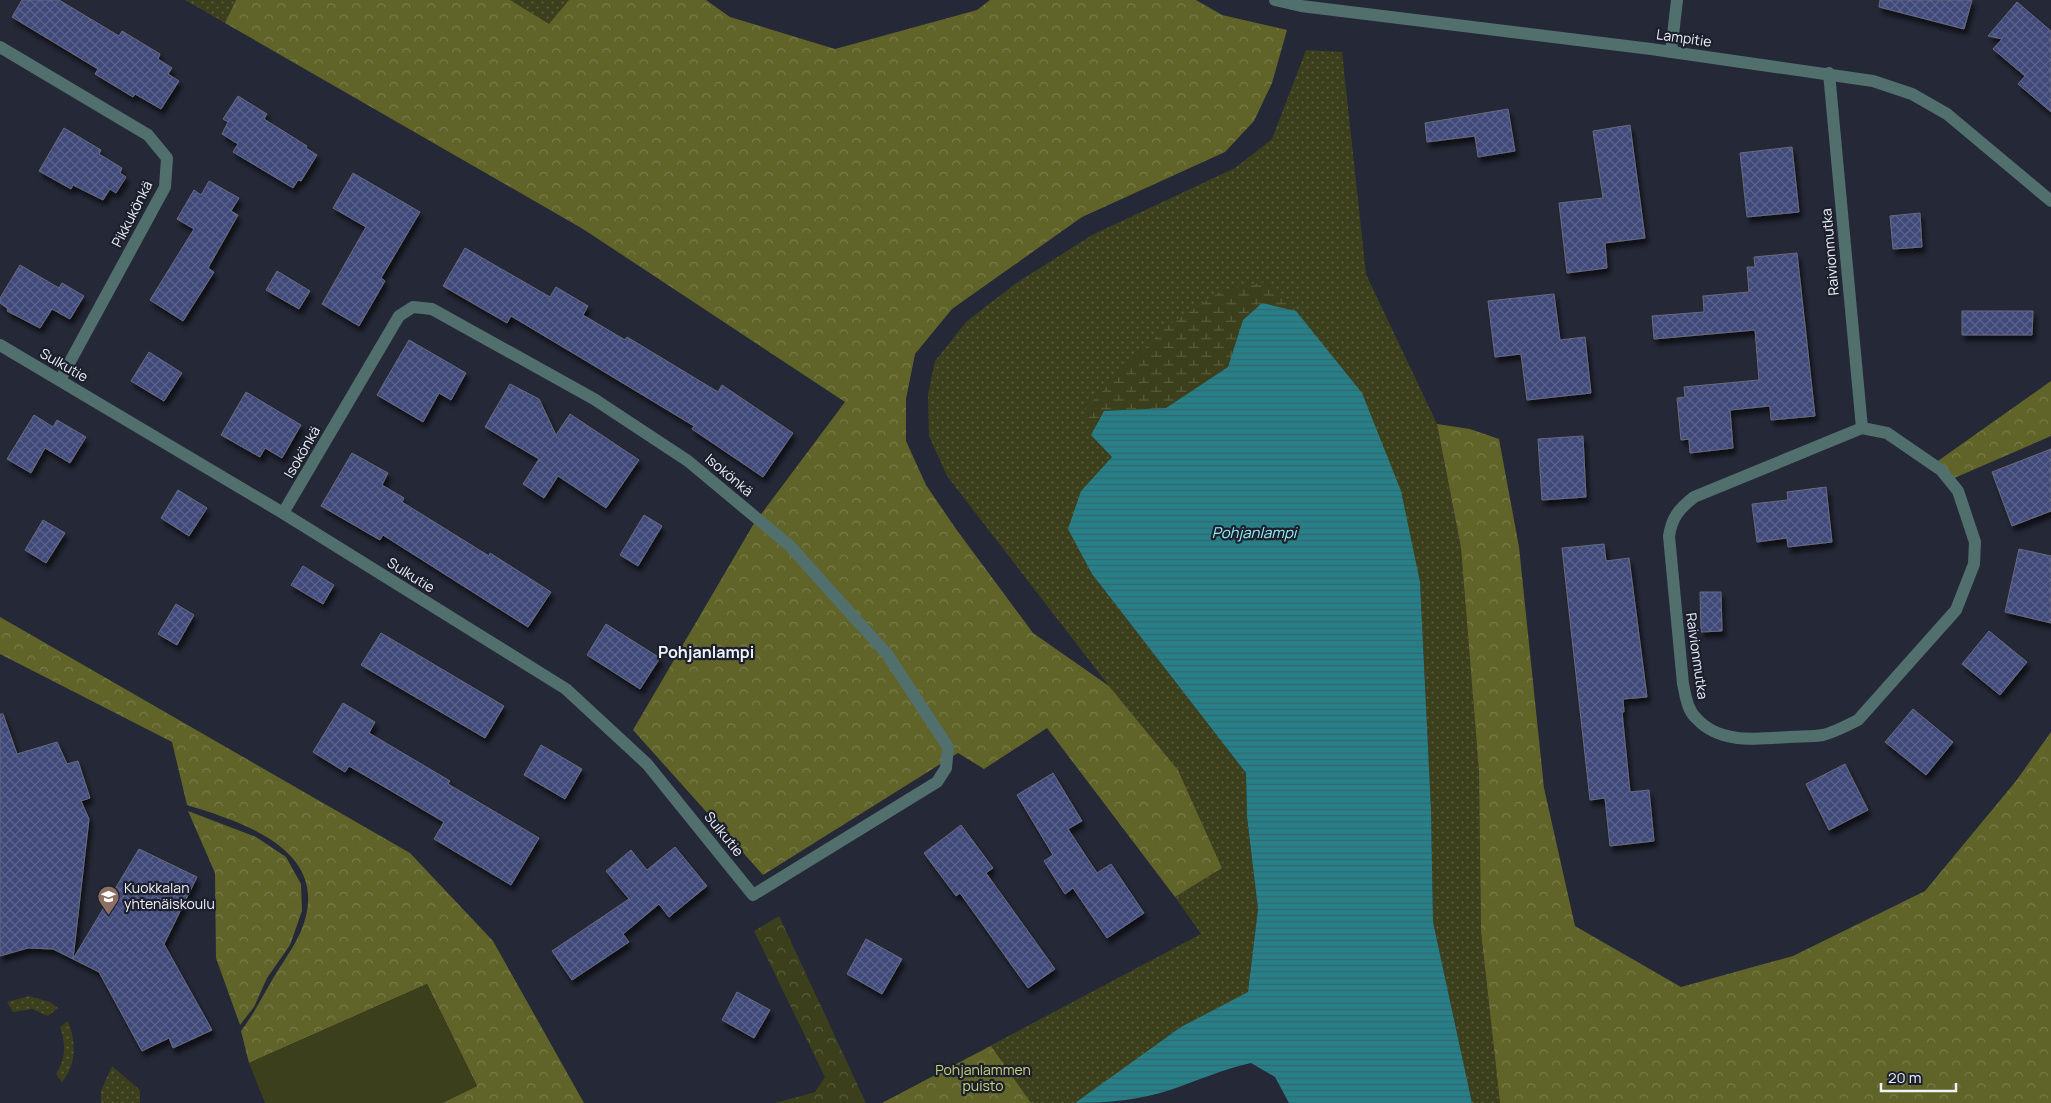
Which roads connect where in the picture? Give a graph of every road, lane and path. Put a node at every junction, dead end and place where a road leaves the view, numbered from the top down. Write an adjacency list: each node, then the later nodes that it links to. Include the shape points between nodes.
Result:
1 (1275, 0): 4 (street, Lampitie, via 1301,6)
2 (1677, 0): 4 (street)
3 (0, 47): 8 (street, Pikkukönkä, via 148,135 167,158 164,187)
4 (1671, 52): 5 (street, Lampitie)
5 (1828, 73): 6 (street, Lampitie, via 1873,81 1912,94 1947,114); 9 (street, Raivionmutka)
6 (2051, 200)
7 (0, 345): 8 (street, Sulkutie)
8 (60, 380): 10 (street, Sulkutie)
9 (1862, 428): 9 (street, Raivionmutka, via 1888,433 1942,470 1958,491 1975,542 1974,564 1956,610 1864,715 1840,730 1820,735 1751,739 1729,737 1710,729 1687,706 1669,536 1672,520 1681,506 1694,497)
10 (283, 513): 11 (street, Sulkutie, via 566,689 647,764); 11 (street, Isokönkä, via 399,316 413,307 432,309 585,394 688,460 789,545 887,654 948,747 946,768 937,782)
11 (753, 895)

